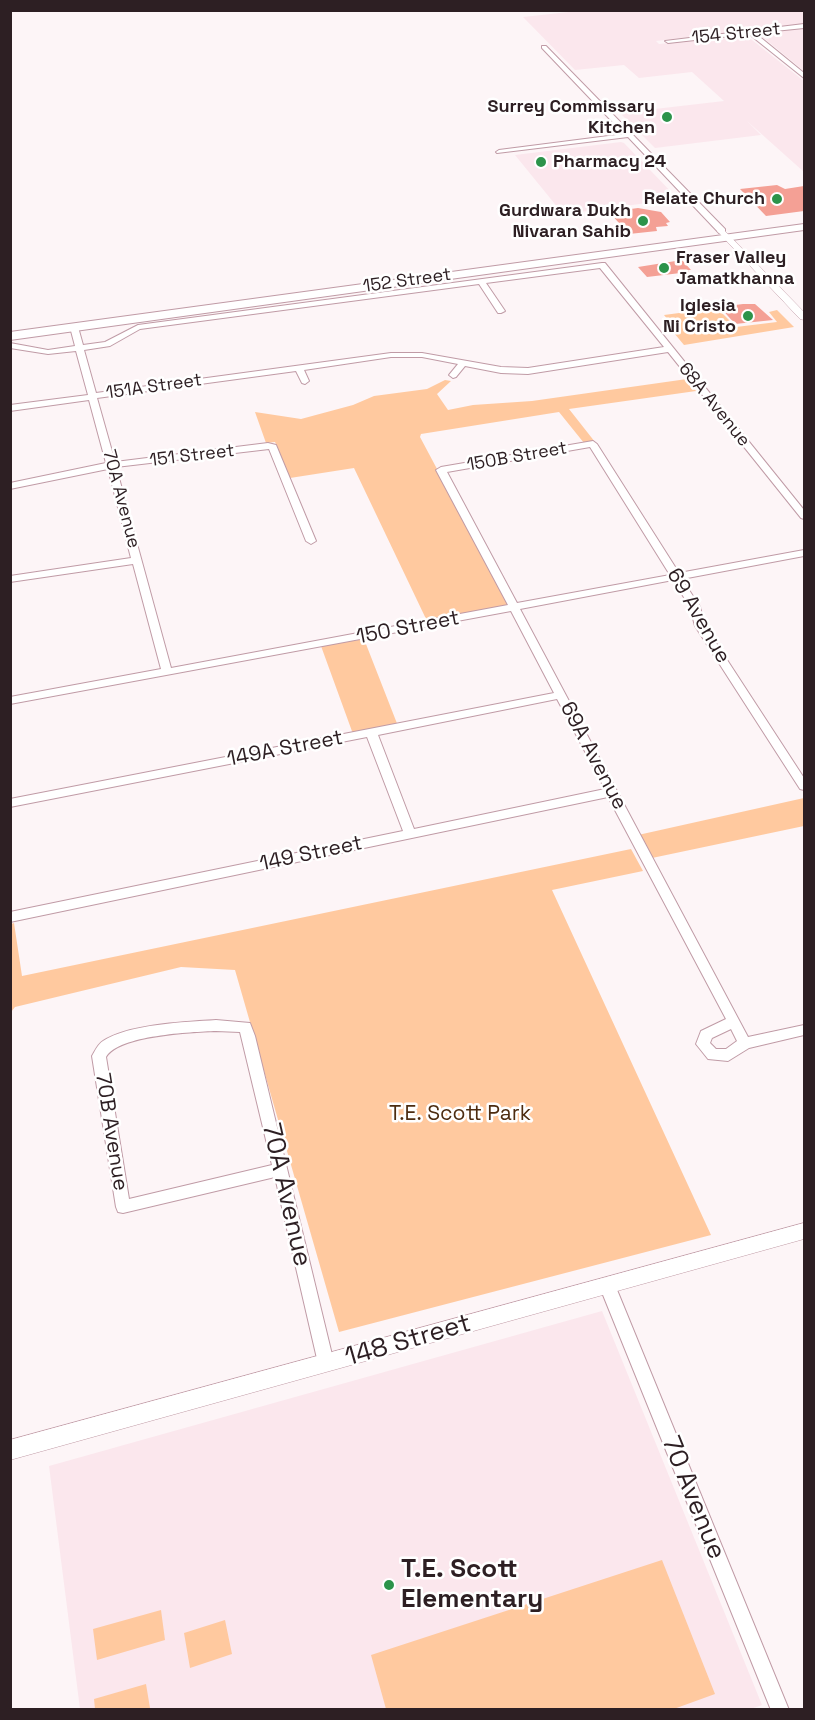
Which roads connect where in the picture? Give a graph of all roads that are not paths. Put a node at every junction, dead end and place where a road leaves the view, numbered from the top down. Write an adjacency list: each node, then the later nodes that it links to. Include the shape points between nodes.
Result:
1 (804, 26): 2 (street, 154 Street)
2 (750, 32): 3 (street, 154 Street); 5 (street)
3 (668, 41)
4 (544, 47): 6 (street)
5 (804, 76)
6 (630, 135): 7 (street); 10 (street)
7 (499, 152)
8 (804, 220): 10 (main road, 152 Street)
9 (804, 227): 10 (main road, 152 Street)
10 (725, 234): 12 (main road, 152 Street); 14 (street); 15 (main road, 152 Street)
11 (480, 280): 13 (street); 19 (street, via 138,327 107,344); 20 (street, 68A Avenue, via 602,265)
12 (143, 310): 15 (main road); 16 (main road, 152 Street)
13 (501, 311)
14 (804, 317)
15 (74, 327): 17 (main road, 152 Street); 19 (street, 70A Avenue)
16 (10, 328)
17 (10, 336)
18 (10, 345): 19 (street, via 48,352)
19 (81, 348): 25 (street, 70A Avenue)
20 (670, 349): 21 (street, 151A Street, via 528,371); 31 (street, 68A Avenue)
21 (463, 363): 22 (street, 151A Street, via 422,355 391,355); 23 (street)
22 (298, 368): 24 (street); 25 (street, 151A Street)
23 (453, 375)
24 (305, 381)
25 (93, 395): 26 (street, 151A Street); 28 (street, 70A Avenue)
26 (10, 408)
27 (593, 444): 29 (street, 150B Street); 35 (street, 69 Avenue)
28 (112, 465): 30 (street, 151 Street); 32 (street, 151 Street, via 273,447); 34 (street, 70A Avenue)
29 (441, 470): 37 (street, 69A Avenue)
30 (10, 486)
31 (804, 516)
32 (311, 541)
33 (804, 553): 35 (street, 150 Street)
34 (138, 560): 36 (street); 38 (street, 70A Avenue)
35 (676, 576): 37 (street, 150 Street); 42 (street, 69 Avenue, via 695,607 700,626)
36 (10, 579)
37 (514, 608): 38 (street, 150 Street); 39 (street, 69A Avenue)
38 (167, 673): 40 (street, 150 Street)
39 (560, 695): 41 (street, 149A Street); 43 (street, 69A Avenue)
40 (10, 701)
41 (371, 732): 44 (street, 149A Street); 45 (street)
42 (804, 786)
43 (611, 792): 45 (street, 149 Street); 47 (street, 69A Avenue)
44 (10, 803)
45 (410, 833): 46 (street, 149 Street)
46 (10, 917)
47 (732, 1022): 49 (street, 69A Avenue); 49 (street, via 706,1035 703,1044 719,1056 728,1055)
48 (804, 1030): 49 (street)
49 (745, 1043)
50 (99, 1056): 51 (street, 70A Avenue, via 105,1046 121,1040 175,1029 230,1024 245,1027); 51 (street, 70B Avenue, via 123,1208)
51 (279, 1170): 54 (street, 70A Avenue)
52 (804, 1231): 53 (street, 148 Street)
53 (607, 1285): 54 (street, 148 Street); 56 (street, 70 Avenue)
54 (326, 1363): 55 (street, 148 Street)
55 (10, 1450)
56 (780, 1710)

